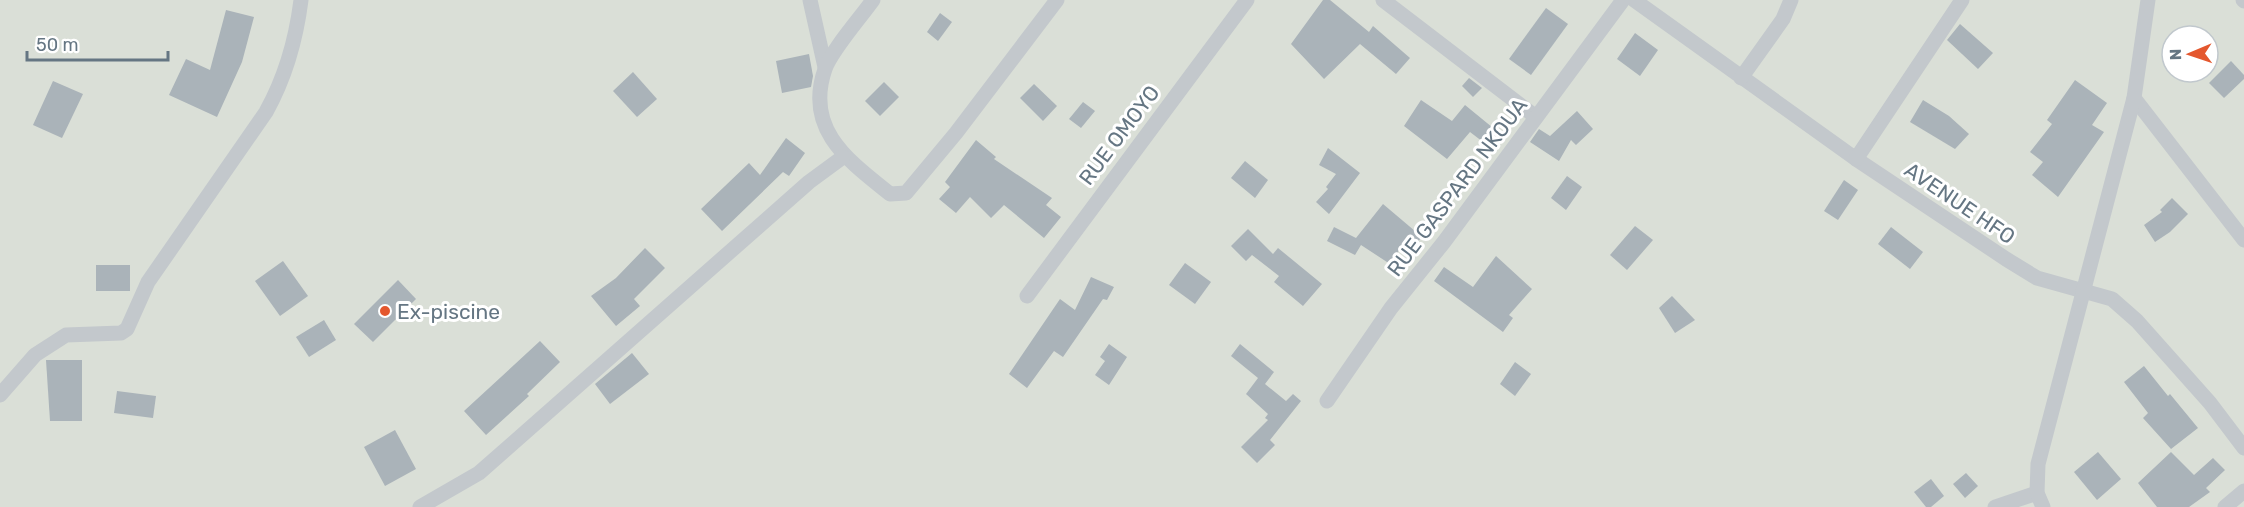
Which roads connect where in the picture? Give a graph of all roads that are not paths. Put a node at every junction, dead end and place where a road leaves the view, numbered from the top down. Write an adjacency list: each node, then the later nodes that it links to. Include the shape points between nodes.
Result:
1 (301, 0): 21 (street, via 289,62 266,112 147,282 127,329 121,333 66,335 35,355)
2 (810, 0): 12 (street)
3 (873, 0): 12 (street)
4 (1057, 0): 16 (street, via 906,194 890,194)
5 (1247, 0): 20 (street, RUE OMOYO)
6 (1383, 0): 15 (street)
7 (1623, 0): 15 (street, RUE GASPARD NKOUA)
8 (1634, 0): 13 (street, AVENUE HFO)
9 (1791, 0): 13 (street, via 1783,19)
10 (1962, 0): 17 (street)
11 (2148, 0): 14 (street)
12 (825, 67): 16 (street, via 820,92 822,112 826,130)
13 (1741, 78): 17 (street, AVENUE HFO)
14 (2134, 99): 18 (street); 19 (street)
15 (1536, 117): 22 (street, RUE GASPARD NKOUA, via 1391,308)
16 (843, 157): 26 (street, via 809,182 479,473)
17 (1856, 159): 19 (street, AVENUE HFO, via 2037,278)
18 (2244, 240)
19 (2085, 290): 23 (street, AVENUE HFO, via 2112,299 2137,321 2211,403); 25 (street, via 2038,464)
20 (1028, 296)
21 (0, 395)
22 (1327, 401)
23 (2244, 448)
24 (2244, 491): 28 (street)
25 (2040, 500): 27 (street)
26 (420, 507)
27 (1995, 507)
28 (2225, 507)

